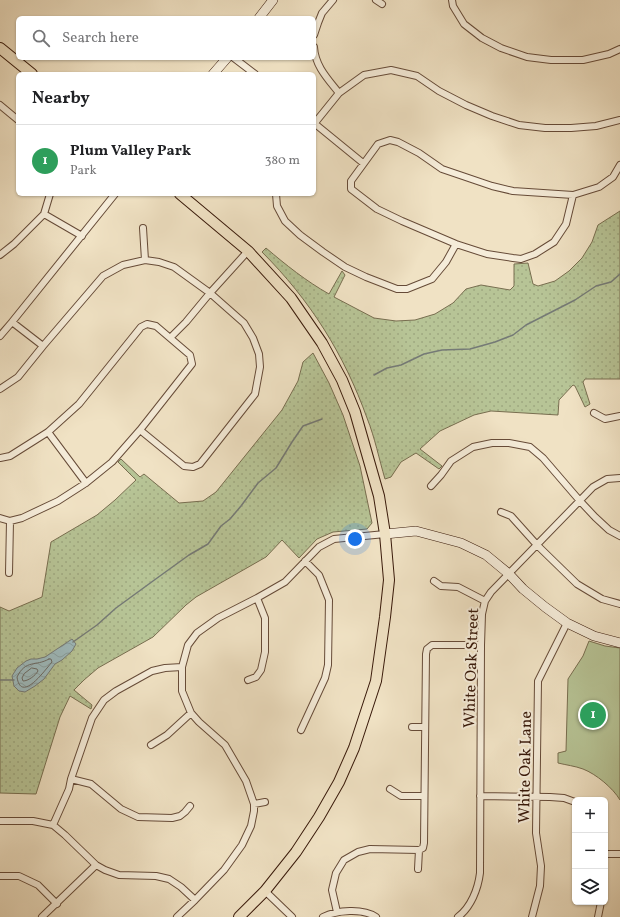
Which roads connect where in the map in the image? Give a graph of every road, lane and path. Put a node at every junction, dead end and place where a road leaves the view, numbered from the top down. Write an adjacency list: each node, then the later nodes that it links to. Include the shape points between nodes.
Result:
1 (273, 0): 4 (street)
2 (333, 0): 5 (street, via 322,13)
3 (452, 0): 7 (street, via 464,24 482,38 527,57 583,60)
4 (261, 16)
5 (316, 29)
6 (0, 48): 11 (main road)
7 (620, 49)
8 (316, 58): 14 (street)
9 (225, 60): 12 (street)
10 (237, 60): 13 (street)
11 (30, 72)
12 (216, 72)
13 (252, 72)
14 (339, 93): 17 (street, via 364,75 391,70 417,76 466,105 519,125 571,128 596,126); 18 (street)
15 (0, 105): 16 (street)
16 (16, 118)
17 (620, 120)
18 (316, 122)
19 (316, 126): 20 (street)
20 (363, 164): 22 (street, via 378,144 390,140 418,153 442,169 492,186 513,191); 30 (street, via 351,181 350,189 377,209)
21 (620, 165): 22 (street, via 613,177 599,187)
22 (573, 195): 30 (street, via 566,224 554,242 535,254 521,259 513,258 487,254)
23 (49, 196): 27 (street)
24 (114, 196): 29 (street)
25 (182, 196): 31 (main road)
26 (276, 196): 30 (street, via 277,206 285,221 300,235 345,267 397,289 432,279)
27 (44, 214): 29 (street); 32 (street)
28 (143, 228): 33 (street)
29 (82, 236): 35 (street)
30 (456, 244)
31 (248, 251): 34 (street); 52 (main road, via 291,298 322,343 342,380 355,412 379,496)
32 (0, 255)
33 (145, 260): 34 (street, via 174,267); 38 (street, via 123,265 103,276)
34 (210, 293): 37 (street); 42 (street, via 244,323 253,338 259,354 260,367 256,394 200,464 193,467 184,466)
35 (12, 322): 36 (street); 38 (street)
36 (0, 336)
37 (170, 338): 42 (street, via 190,355 192,364); 43 (street, via 156,326 147,324 141,327 79,404)
38 (43, 346): 39 (street, via 18,377)
39 (0, 389)
40 (594, 413): 41 (street, via 604,419)
41 (620, 416)
42 (140, 430): 46 (street, via 112,462)
43 (48, 432): 44 (street, via 10,456); 46 (street)
44 (0, 458)
45 (620, 478): 48 (street, White Oak Street, via 607,479 593,487)
46 (86, 483): 51 (street, via 58,501)
47 (431, 486): 48 (street, via 452,461 473,447 509,443 530,447)
48 (580, 500): 53 (street, via 609,530); 54 (street, White Oak Street)
49 (501, 512): 54 (street, via 511,516)
50 (0, 518): 51 (street)
51 (10, 521): 56 (street)
52 (385, 534): 55 (street, via 334,539 319,547); 57 (street, via 416,531 461,543 486,555); 89 (main road, via 389,580 382,646 376,681 354,748 339,782 319,817 296,852)
53 (620, 536)
54 (537, 545): 57 (street, White Oak Street); 61 (street, via 577,584 602,599)
55 (305, 561): 59 (street, via 285,582); 70 (street, via 319,575 329,600 328,664 325,678)
56 (9, 573)
57 (508, 574): 60 (street, White Oak Street); 62 (street, via 545,607)
58 (434, 580): 60 (street, via 441,586 458,587)
59 (257, 598): 65 (street, via 197,632 188,645); 66 (street, via 265,618 265,652 261,670 256,677)
60 (485, 601): 64 (street, White Oak Street)
61 (620, 604)
62 (568, 623): 63 (street, via 594,636); 76 (street, White Oak Lane, via 538,681)
63 (620, 643)
64 (481, 645): 69 (street, via 432,645 427,649); 75 (street, White Oak Street)
65 (182, 667): 67 (street, via 182,692); 72 (street, via 152,671 104,700 92,718)
66 (248, 680)
67 (191, 713): 71 (street, via 167,735); 79 (street, via 226,745 246,781)
68 (412, 727): 69 (street)
69 (425, 728): 74 (street)
70 (301, 730)
71 (151, 745)
72 (72, 779): 80 (street, via 92,784 121,809 138,818 172,818 180,816); 82 (street)
73 (390, 789): 74 (street, via 401,796)
74 (424, 796): 83 (street, via 424,843 423,848)
75 (480, 796): 76 (street); 100 (street, White Oak Street, via 479,880 473,898)
76 (537, 797): 77 (street, via 564,798); 101 (street, White Oak Lane, via 536,833 541,876)
77 (572, 801)
78 (265, 802): 79 (street)
79 (254, 804): 90 (street, via 251,826 242,845 224,870)
80 (190, 806)
81 (0, 821): 82 (street, via 33,821)
82 (53, 825): 86 (street)
83 (419, 850): 87 (street); 93 (street, via 370,849 344,860 336,873 332,890)
84 (608, 854): 85 (street)
85 (620, 854)
86 (96, 865): 90 (street, via 119,875 169,879); 91 (street)
87 (418, 869)
88 (0, 876): 91 (street, via 19,876 38,885)
89 (265, 891): 96 (main road); 97 (street)
90 (195, 900): 95 (street)
91 (57, 904): 94 (street)
92 (600, 905): 102 (street)
93 (337, 912): 98 (street); 99 (street, via 355,911)
94 (42, 917)
95 (178, 917)
96 (239, 917)
97 (292, 917)
98 (323, 917)
99 (376, 917)
100 (458, 917)
101 (532, 917)
102 (598, 917)

